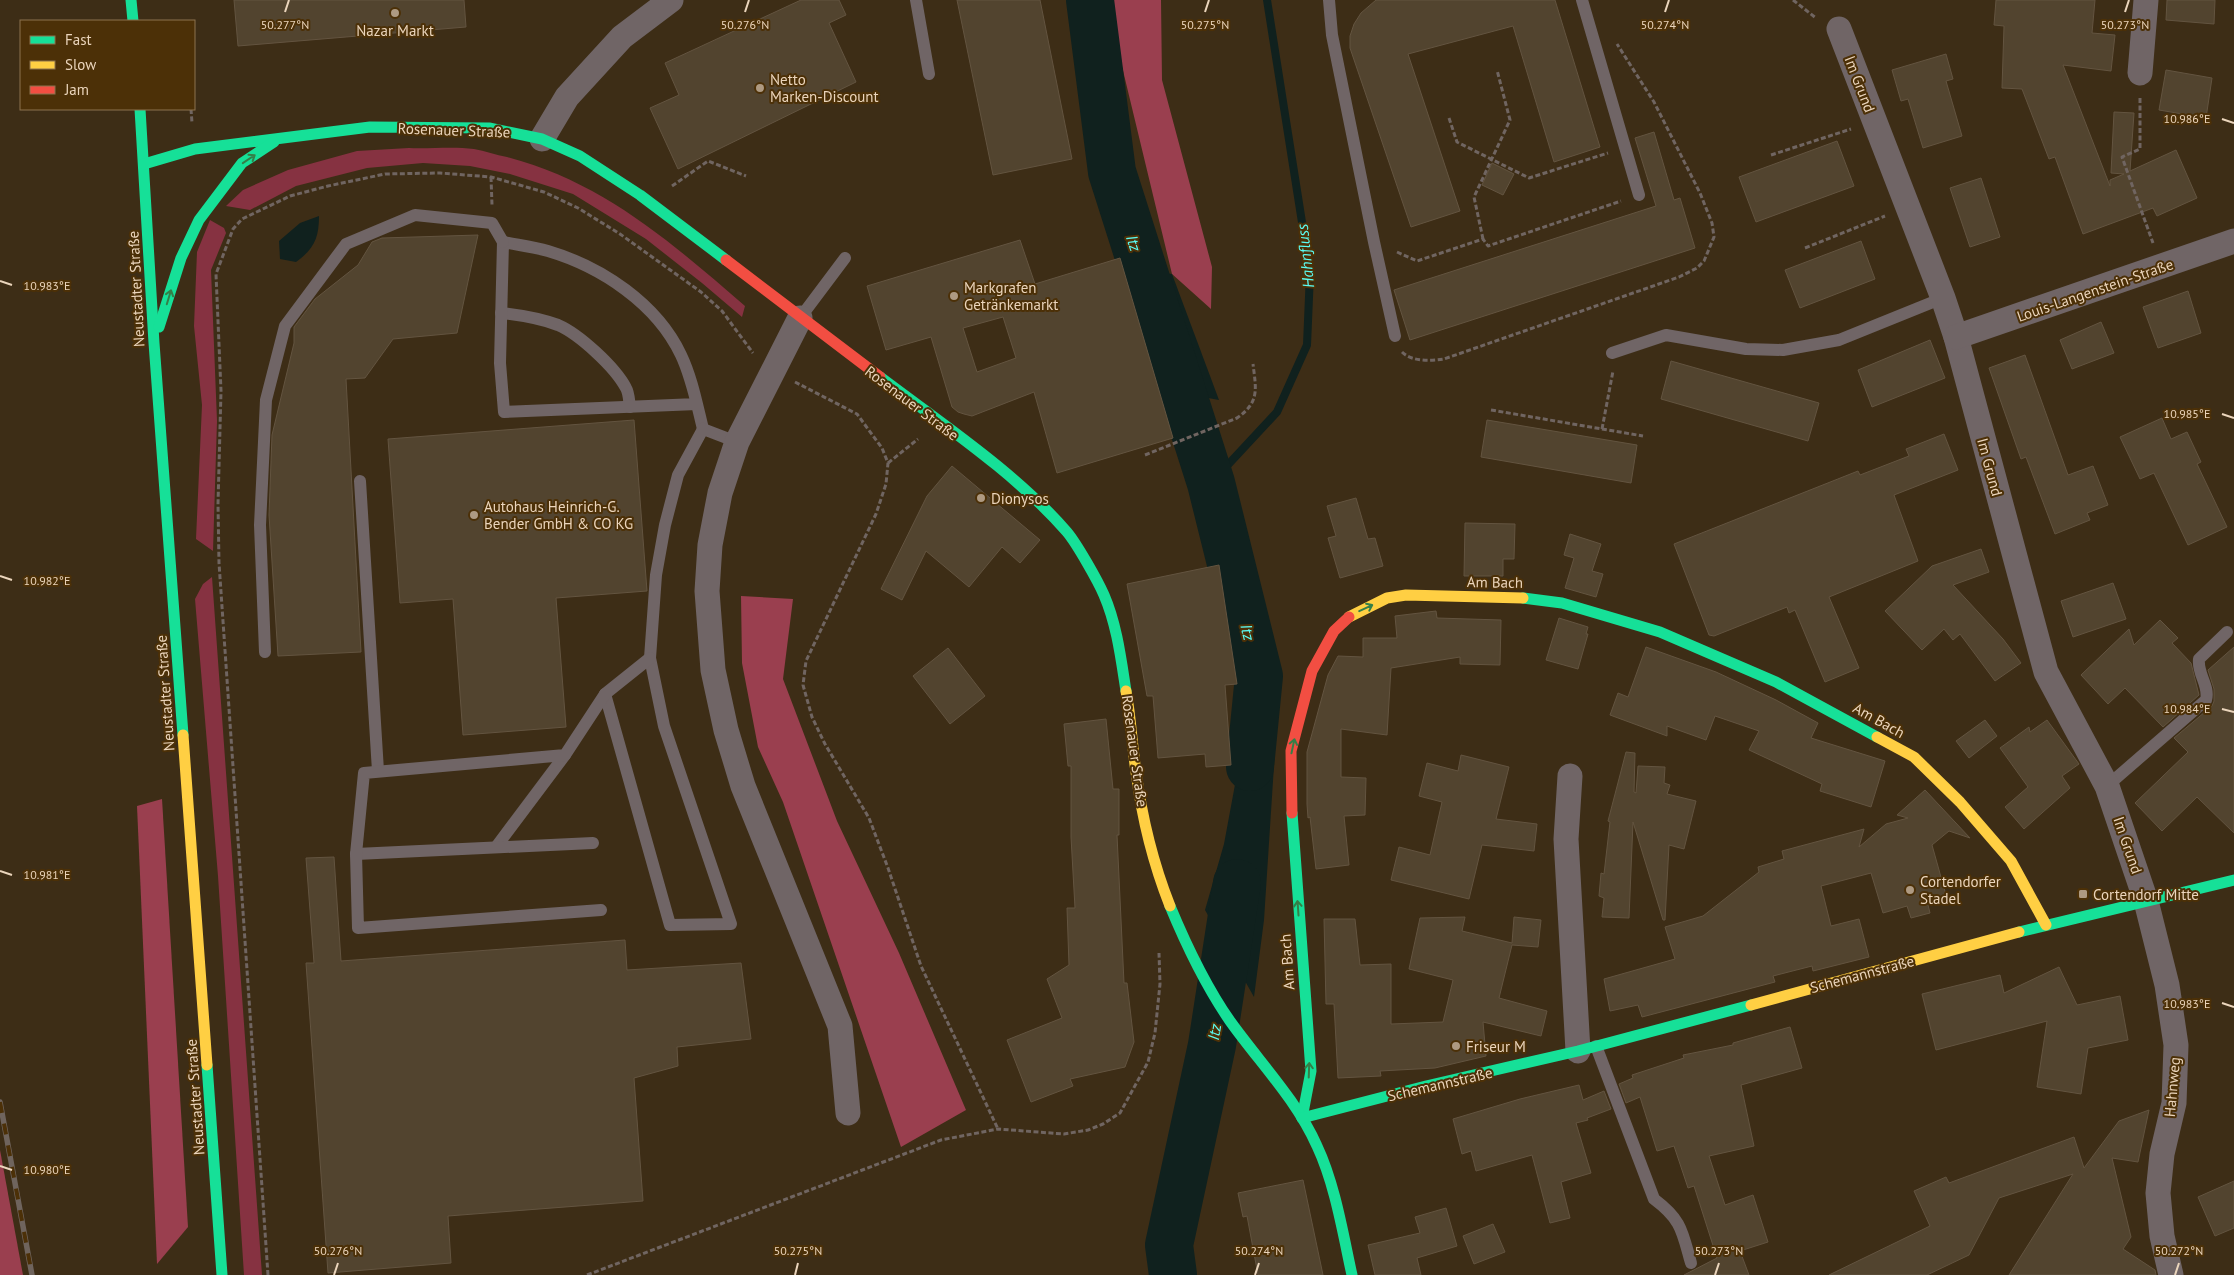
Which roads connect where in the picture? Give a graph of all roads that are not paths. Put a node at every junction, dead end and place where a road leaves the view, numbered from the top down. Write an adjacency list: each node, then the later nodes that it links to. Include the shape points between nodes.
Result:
1 (131, 0): 7 (street)
2 (671, 0): 13 (street, via 622,37 567,97)
3 (916, 0): 10 (lane)
4 (1329, 0): 22 (lane, via 1332,35)
5 (1582, 0): 15 (lane)
6 (2146, 0): 9 (street)
7 (133, 20)
8 (1839, 29): 19 (street, Im Grund)
9 (2140, 73)
10 (929, 74)
11 (140, 110): 14 (street, Neustadter Straße)
12 (282, 137): 13 (street, Rosenauer Straße, via 370,128 438,127 489,128); 14 (street, Rosenauer Straße, via 195,149); 24 (street, one-way to 12, via 181,258 199,220 242,163)
13 (542, 139): 21 (street, Rosenauer Straße, via 580,156 648,201)
14 (144, 164): 24 (street, Neustadter Straße)
15 (1639, 195)
16 (2234, 241): 23 (street, Louis-Langenstein-Straße)
17 (503, 242): 20 (lane); 26 (lane, via 548,252 580,264 641,302 664,327 681,356); 32 (lane, via 492,223 415,215 346,244 284,326 266,409 260,525)
18 (845, 258): 21 (lane)
19 (1943, 298): 23 (street, Im Grund); 25 (lane, via 1839,340 1783,350 1746,349 1666,335)
20 (501, 313): 27 (lane, via 528,316 559,326 583,341 610,366 627,388); 27 (lane, via 500,363 504,412)
21 (800, 318): 29 (street); 48 (street, Rosenauer Straße, via 988,459 1069,534 1104,595 1118,647 1146,829 1160,880 1205,982)
22 (1395, 336)
23 (1956, 337): 38 (street, Im Grund, via 2046,672)
24 (154, 343): 50 (street, Neustadter Straße)
25 (1615, 352)
26 (697, 404): 27 (lane); 28 (lane)
27 (630, 407)
28 (703, 429): 29 (lane); 33 (lane, via 678,475 665,525 656,575)
29 (737, 442): 47 (street, via 720,492 710,545 707,591 713,670 743,786 840,1026)
30 (360, 481): 36 (lane)
31 (2227, 632): 38 (lane, via 2199,659 2199,670 2208,694 2206,700)
32 (265, 652)
33 (650, 658): 34 (lane); 34 (lane, via 664,726 731,924 670,925)
34 (605, 694): 35 (lane)
35 (565, 755): 36 (lane); 40 (lane)
36 (378, 771): 41 (lane, via 364,772)
37 (1570, 776): 46 (street, via 1566,839)
38 (2108, 786): 43 (street, Im Grund)
39 (593, 842): 40 (lane)
40 (496, 847): 41 (lane)
41 (356, 854): 44 (lane, via 358,928)
42 (2234, 880): 43 (street, Schemannstraße)
43 (2146, 901): 45 (street, Schemannstraße); 52 (street, Hahnweg, via 2167,985 2176,1045 2174,1103 2162,1154 2158,1193 2162,1236)
44 (601, 910)
45 (2046, 924): 46 (street, Schemannstraße); 48 (street, Am Bach, one-way to 45, via 1310,1071 1291,805 1291,752 1312,671 1334,631 1351,615 1387,598 1406,595 1535,598 1562,603 1660,632 1776,682 1914,757 1960,802 2011,861)
46 (1587, 1049): 48 (street, Schemannstraße); 49 (lane, via 1654,1200 1669,1210 1681,1226)
47 (848, 1113)
48 (1302, 1118): 51 (street, Rosenauer Straße, via 1318,1147 1329,1181)
49 (1691, 1263)
50 (222, 1275)
51 (1352, 1275)
52 (2171, 1275)

